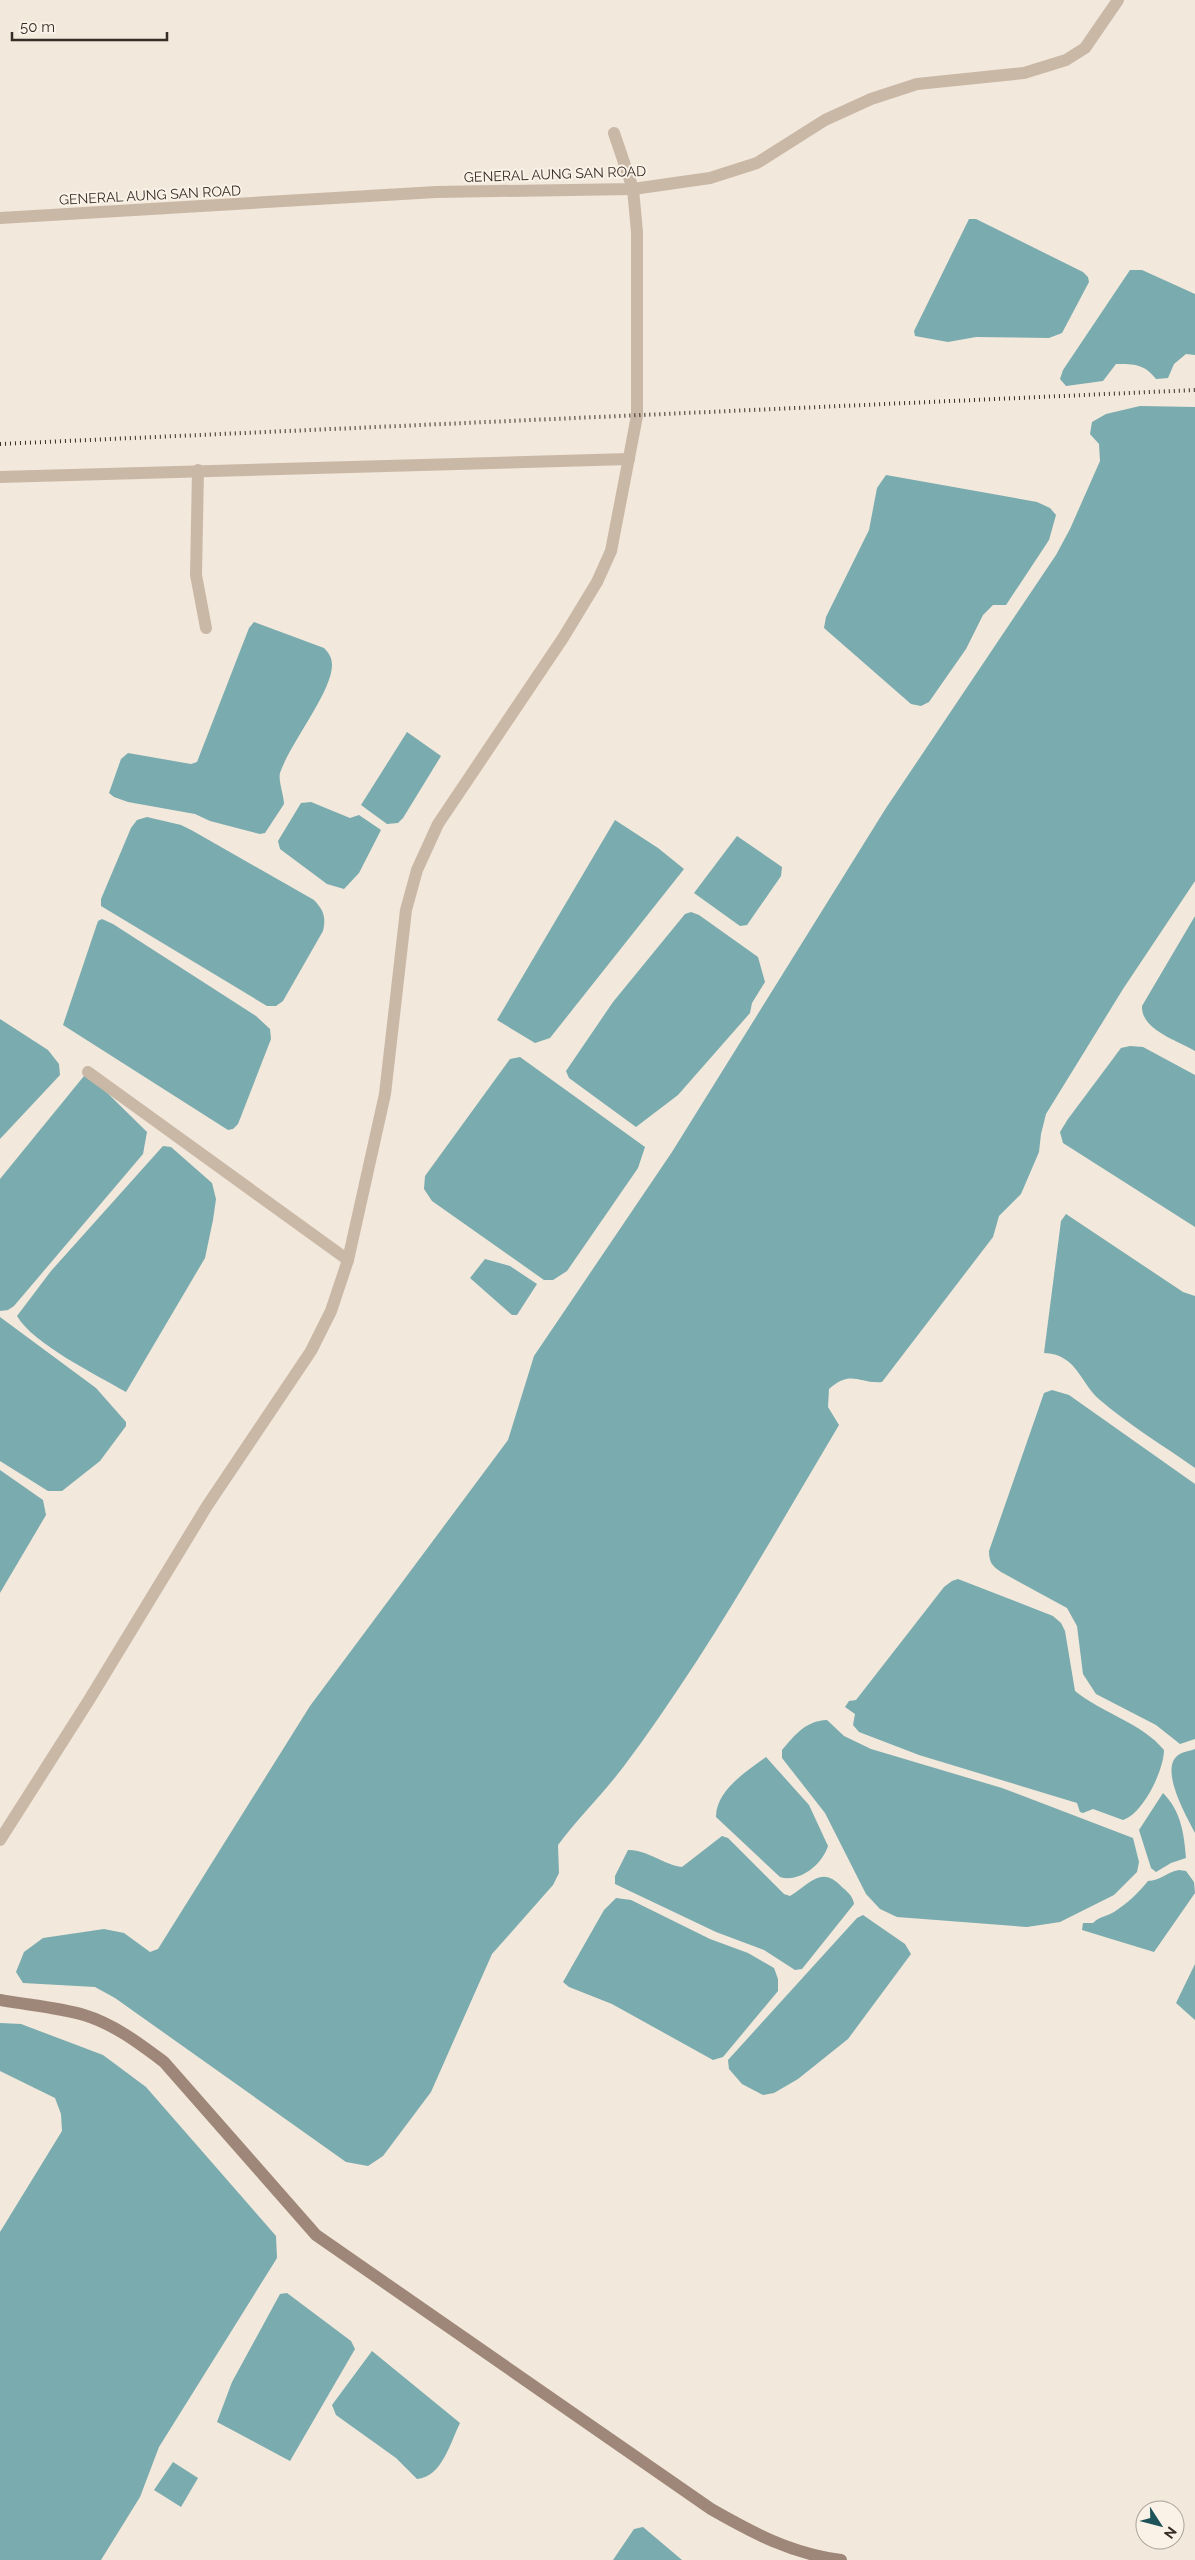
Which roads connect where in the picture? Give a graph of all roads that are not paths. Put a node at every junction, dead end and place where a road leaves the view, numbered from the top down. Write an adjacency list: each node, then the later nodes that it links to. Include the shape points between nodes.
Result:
1 (1118, 0): 3 (street, GENERAL AUNG SAN ROAD, via 1085,48 1066,60 1024,73 917,84 863,102 825,120 758,163 710,178)
2 (614, 134): 3 (street)
3 (633, 189): 4 (street, GENERAL AUNG SAN ROAD, via 436,192); 5 (street, via 637,232 637,416)
4 (0, 218)
5 (630, 459): 6 (street); 10 (street, via 611,551 597,582 438,824 417,870 406,910 385,1094)
6 (198, 470): 7 (street); 8 (street, via 196,574)
7 (0, 477)
8 (206, 628)
9 (88, 1072): 10 (street)
10 (348, 1260): 11 (street, via 331,1310 311,1351 207,1506)
11 (0, 1840)
12 (0, 2000): 13 (street, via 84,2015 138,2043 164,2062 316,2235 711,2509 779,2545 814,2557)
13 (841, 2560)

